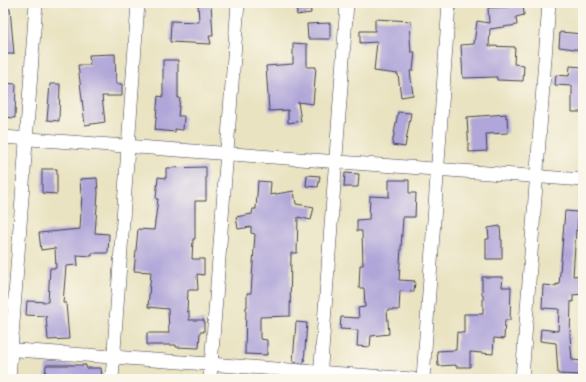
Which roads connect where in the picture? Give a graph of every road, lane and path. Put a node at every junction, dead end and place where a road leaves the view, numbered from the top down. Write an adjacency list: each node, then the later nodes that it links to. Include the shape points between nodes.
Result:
1 (36, 3): 8 (street)
2 (138, 3): 9 (street)
3 (238, 3): 10 (street)
4 (347, 3): 11 (street)
5 (449, 3): 12 (street)
6 (549, 3): 13 (street)
7 (3, 137): 8 (street)
8 (26, 139): 9 (street); 15 (street)
9 (128, 146): 10 (street); 16 (street)
10 (227, 154): 11 (street); 17 (street)
11 (336, 162): 12 (street); 18 (street)
12 (437, 169): 13 (street); 23 (street)
13 (536, 176): 14 (street); 24 (street)
14 (583, 180)
15 (7, 349): 16 (street); 19 (street)
16 (114, 357): 17 (street); 20 (street)
17 (211, 364): 18 (street); 21 (street)
18 (320, 376): 22 (street)
19 (9, 379)
20 (112, 379)
21 (210, 379)
22 (413, 379)
23 (423, 379)
24 (522, 379)

